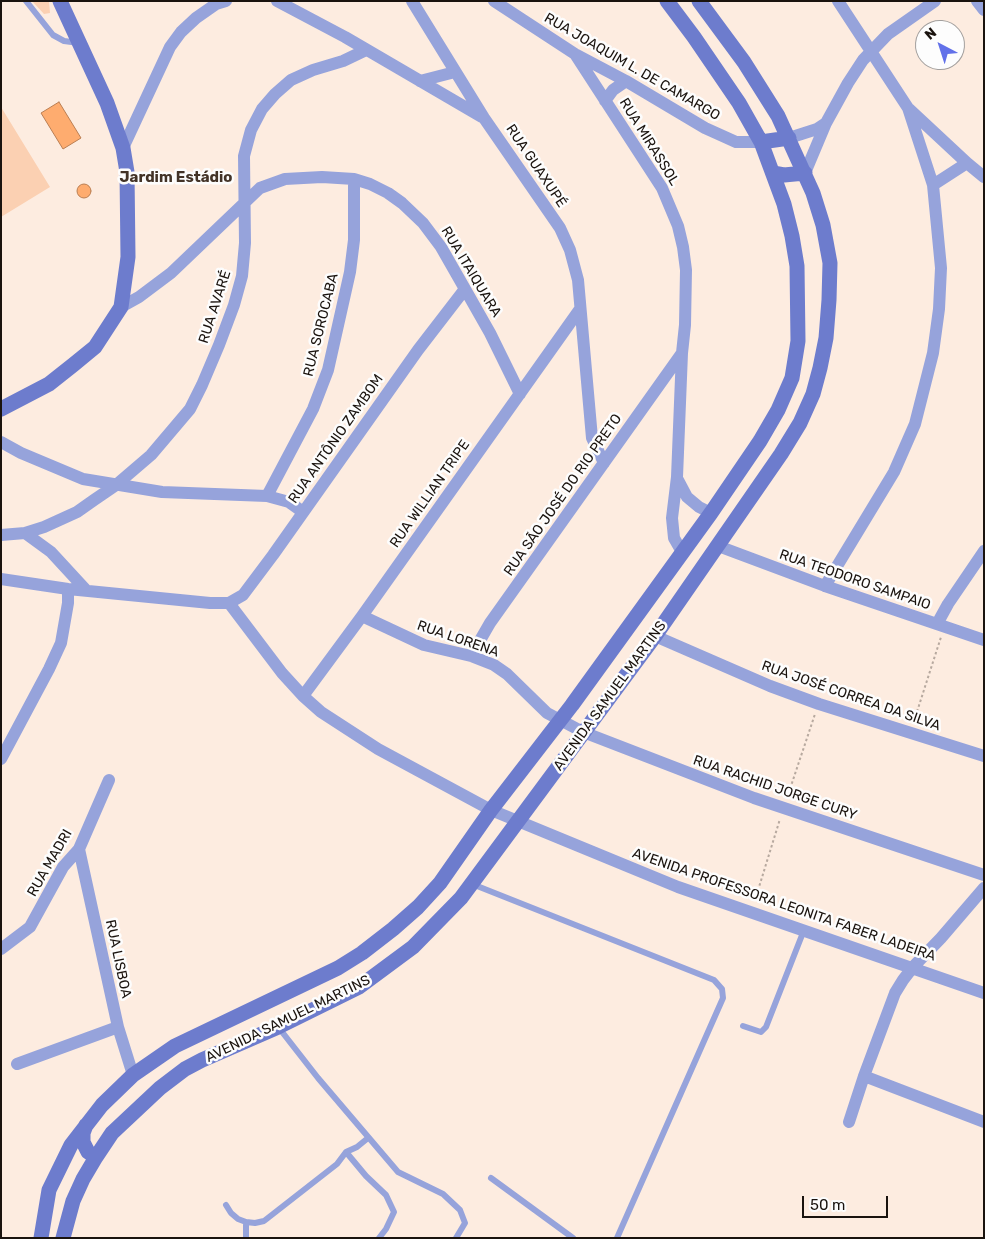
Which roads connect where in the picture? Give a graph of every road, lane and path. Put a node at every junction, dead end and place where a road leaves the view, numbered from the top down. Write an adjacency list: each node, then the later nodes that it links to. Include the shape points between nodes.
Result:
1 (26, 1): 13 (lane, via 53,35 64,41)
2 (226, 1): 26 (street, via 196,18 176,40)
3 (277, 1): 14 (street, RUA GUAXUPÉ)
4 (412, 1): 17 (street)
5 (494, 1): 16 (street, RUA JOAQUIM L. DE CAMARGO)
6 (667, 1): 25 (main road, AVENIDA SAMUEL MARTINS, via 724,81)
7 (699, 1): 24 (main road, AVENIDA SAMUEL MARTINS, via 744,62)
8 (838, 1): 15 (street)
9 (935, 1): 15 (street, via 888,34)
10 (977, 1): 12 (street)
11 (65, 4): 13 (main road)
12 (984, 10)
13 (80, 43): 26 (main road)
14 (366, 50): 18 (street, RUA GUAXUPÉ); 33 (street, RUA AVARÉ, via 291,80 262,109 251,130 244,156)
15 (871, 52): 21 (street); 23 (street, via 856,69)
16 (575, 54): 19 (street, RUA JOAQUIM L. DE CAMARGO); 20 (street, RUA MIRASSOL)
17 (455, 72): 18 (street); 22 (street)
18 (420, 81): 22 (street, RUA GUAXUPÉ)
19 (626, 82): 20 (street, via 613,90); 25 (street, RUA JOAQUIM L. DE CAMARGO, via 721,137 736,142)
20 (606, 101): 37 (street, RUA MIRASSOL, via 662,188 678,226 686,270)
21 (908, 108): 27 (street); 32 (street)
22 (484, 118): 36 (street, RUA GUAXUPÉ, via 560,228 578,280)
23 (826, 123): 24 (street); 29 (street)
24 (789, 138): 25 (main road); 29 (main road, AVENIDA SAMUEL MARTINS)
25 (761, 142): 28 (main road, AVENIDA SAMUEL MARTINS)
26 (123, 148): 35 (main road, via 127,172 128,257)
27 (967, 163): 30 (street); 32 (street)
28 (773, 173): 29 (main road); 46 (main road, AVENIDA SAMUEL MARTINS, via 792,236 796,266 796,362 778,410)
29 (805, 173): 48 (main road, AVENIDA SAMUEL MARTINS, via 823,225 830,263 826,338 820,368 800,423)
30 (984, 177)
31 (354, 179): 33 (street, RUA ITAIQUARA, via 285,179 260,188); 34 (street, RUA ITAIQUARA, via 388,193 413,212 441,247); 44 (street, RUA SOROCABA, via 354,240 350,272 328,370 313,409)
32 (933, 185): 57 (street, via 941,268 939,309 924,395 894,472)
33 (243, 202): 35 (street, RUA ITAIQUARA, via 171,273 139,298); 43 (street, RUA AVARÉ, via 245,243 242,276 234,306 202,385 190,409 172,431 151,455)
34 (465, 290): 38 (street, RUA ITAIQUARA); 45 (street, RUA ANTÔNIO ZAMBOM, via 418,350)
35 (121, 307): 39 (main road, via 95,346 74,365 50,384)
36 (580, 309): 38 (street, RUA WILLIAN TRIPE); 41 (street, RUA GUAXUPÉ, via 592,438)
37 (682, 353): 41 (street, RUA SÃO JOSÉ DO RIO PRETO); 42 (street, RUA MIRASSOL)
38 (520, 394): 61 (street, RUA WILLIAN TRIPE)
39 (1, 409)
40 (1, 442): 43 (street, via 83,479)
41 (604, 463): 65 (street, RUA SÃO JOSÉ DO RIO PRETO, via 490,623)
42 (677, 477): 46 (street, via 687,498); 54 (street, RUA MIRASSOL, via 672,529)
43 (116, 485): 44 (street, via 162,492); 47 (street, RUA AVARÉ, via 77,512)
44 (267, 496): 45 (street, via 289,502)
45 (303, 512): 60 (street, RUA ANTÔNIO ZAMBOM, via 254,581 242,595)
46 (711, 513): 48 (main road); 54 (main road, AVENIDA SAMUEL MARTINS)
47 (44, 527): 49 (street, RUA AVARÉ); 53 (street)
48 (731, 527): 51 (main road, AVENIDA SAMUEL MARTINS)
49 (25, 534): 50 (street, RUA AVARÉ); 53 (street)
50 (1, 535)
51 (718, 546): 55 (main road, AVENIDA SAMUEL MARTINS); 57 (street, RUA TEODORO SAMPAIO)
52 (984, 551): 62 (street, via 948,604)
53 (51, 552): 59 (street)
54 (682, 552): 55 (main road); 68 (main road, AVENIDA SAMUEL MARTINS)
55 (706, 561): 63 (main road, AVENIDA SAMUEL MARTINS)
56 (1, 579): 58 (street)
57 (825, 586): 62 (street, RUA TEODORO SAMPAIO)
58 (68, 589): 59 (street); 72 (street, via 60,643)
59 (86, 590): 60 (street)
60 (229, 603): 66 (street, AVENIDA PROFESSORA LEONITA FABER LADEIRA)
61 (362, 616): 65 (street, RUA LORENA, via 424,645); 66 (street, RUA WILLIAN TRIPE)
62 (940, 626): 64 (street, RUA TEODORO SAMPAIO); 70 (path)
63 (655, 636): 67 (street, RUA JOSÉ CORREA DA SILVA); 69 (main road, AVENIDA SAMUEL MARTINS)
64 (984, 640)
65 (471, 656): 68 (street, RUA LORENA, via 501,669 536,704)
66 (303, 696): 75 (street, AVENIDA PROFESSORA LEONITA FABER LADEIRA, via 321,712 378,749)
67 (819, 704): 70 (street, RUA JOSÉ CORREA DA SILVA); 74 (path)
68 (560, 720): 69 (street, RUA RACHID JORGE CURY); 75 (main road, AVENIDA SAMUEL MARTINS)
69 (583, 732): 74 (street, RUA RACHID JORGE CURY); 76 (main road, AVENIDA SAMUEL MARTINS)
70 (910, 732): 71 (street, RUA JOSÉ CORREA DA SILVA)
71 (984, 756)
72 (1, 759)
73 (109, 780): 77 (street, RUA MADRI)
74 (784, 808): 78 (street, RUA RACHID JORGE CURY); 81 (path)
75 (491, 810): 76 (street, AVENIDA PROFESSORA LEONITA FABER LADEIRA); 89 (main road, AVENIDA SAMUEL MARTINS, via 440,883 392,930 338,968)
76 (518, 822): 79 (main road, AVENIDA SAMUEL MARTINS); 81 (street, AVENIDA PROFESSORA LEONITA FABER LADEIRA, via 678,887)
77 (79, 849): 83 (street, RUA MADRI, via 63,867 30,927); 87 (street, RUA LISBOA)
78 (984, 875)
79 (472, 884): 88 (main road, AVENIDA SAMUEL MARTINS, via 437,924 388,967 359,987); 109 (lane, via 714,980 722,989 724,998)
80 (984, 888): 84 (street)
81 (751, 912): 82 (street, AVENIDA PROFESSORA LEONITA FABER LADEIRA)
82 (804, 930): 84 (street, AVENIDA PROFESSORA LEONITA FABER LADEIRA); 86 (lane, via 766,1027 761,1032)
83 (1, 949)
84 (913, 967): 85 (street, AVENIDA PROFESSORA LEONITA FABER LADEIRA); 93 (street, via 895,993)
85 (984, 992)
86 (743, 1026)
87 (118, 1027): 91 (street); 92 (street, RUA LISBOA)
88 (278, 1027): 90 (main road, AVENIDA SAMUEL MARTINS); 97 (lane)
89 (206, 1031): 90 (main road, via 212,1042); 92 (main road, AVENIDA SAMUEL MARTINS, via 175,1046)
90 (202, 1060): 99 (main road, AVENIDA SAMUEL MARTINS, via 154,1093 112,1133)
91 (17, 1064)
92 (133, 1075): 96 (main road, AVENIDA SAMUEL MARTINS)
93 (864, 1076): 94 (street); 95 (street)
94 (849, 1122)
95 (984, 1122)
96 (86, 1123): 99 (main road, via 83,1142 88,1152); 103 (main road, AVENIDA SAMUEL MARTINS, via 70,1144 55,1174)
97 (368, 1138): 98 (lane); 107 (lane, via 398,1172 443,1194 460,1210 465,1223)
98 (346, 1152): 102 (lane, via 337,1164 264,1221); 106 (lane, via 386,1194 394,1212)
99 (96, 1157): 104 (main road, AVENIDA SAMUEL MARTINS, via 73,1201)
100 (490, 1178): 108 (lane)
101 (226, 1205): 102 (lane, via 238,1219)
102 (246, 1222): 105 (lane)
103 (41, 1238)
104 (62, 1238)
105 (246, 1238)
106 (379, 1238)
107 (456, 1238)
108 (573, 1238)
109 (617, 1238)

